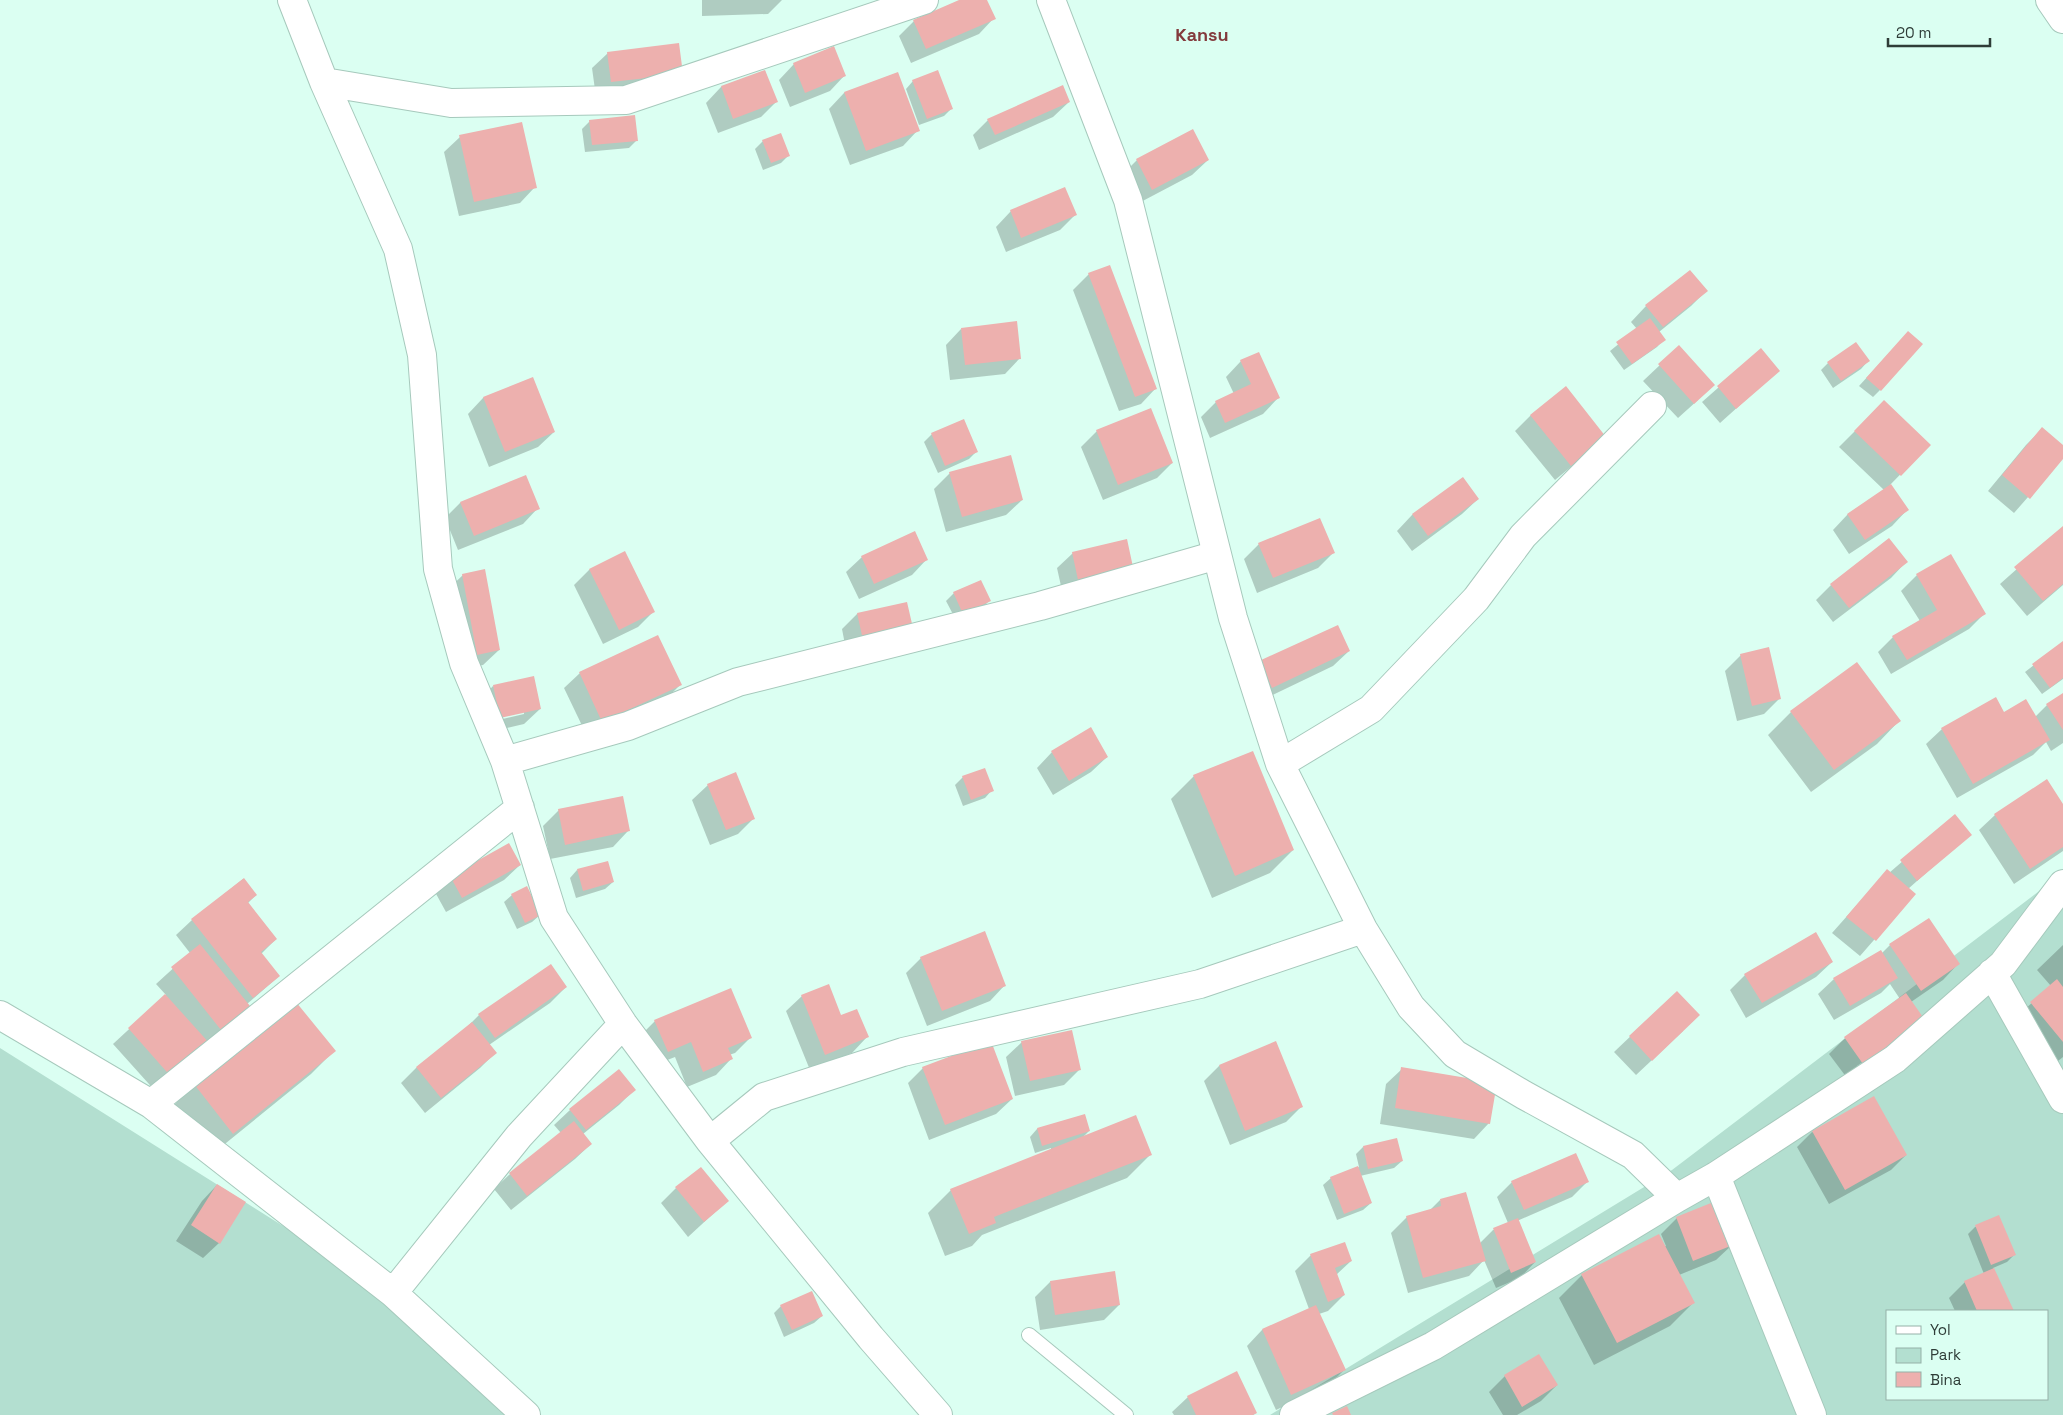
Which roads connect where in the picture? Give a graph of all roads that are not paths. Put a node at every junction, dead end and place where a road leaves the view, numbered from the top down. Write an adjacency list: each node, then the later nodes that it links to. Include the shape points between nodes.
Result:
1 (292, 0): 7 (street)
2 (924, 0): 5 (street)
3 (1051, 0): 9 (street, via 1128,200)
4 (2050, 0): 6 (street)
5 (891, 6): 7 (street, via 626,100 451,103)
6 (2063, 19)
7 (324, 82): 10 (street, via 398,249 422,355 438,569 464,663)
8 (1652, 406): 11 (street, via 1523,536 1476,599 1371,710)
9 (1217, 555): 10 (street, via 1040,606 738,682 628,726); 11 (street, via 1232,618)
10 (505, 761): 12 (street)
11 (1280, 764): 14 (street)
12 (520, 808): 17 (street, via 554,918); 19 (street)
13 (2063, 884): 15 (street, via 2003,964)
14 (1363, 929): 20 (street, via 1200,984 893,1055 764,1097); 22 (street, via 1411,1007 1455,1054 1633,1155)
15 (1992, 973): 18 (street); 21 (street, via 1895,1059)
16 (0, 1015): 19 (street)
17 (623, 1024): 20 (street); 23 (street, via 519,1136)
18 (2063, 1099)
19 (151, 1104): 23 (street)
20 (710, 1141): 26 (street)
21 (1716, 1176): 22 (street); 29 (street)
22 (1676, 1198): 28 (street, via 1433,1346)
23 (393, 1293): 25 (street)
24 (1029, 1335): 27 (lane)
25 (526, 1415)
26 (938, 1415)
27 (1126, 1415)
28 (1294, 1415)
29 (1812, 1415)

